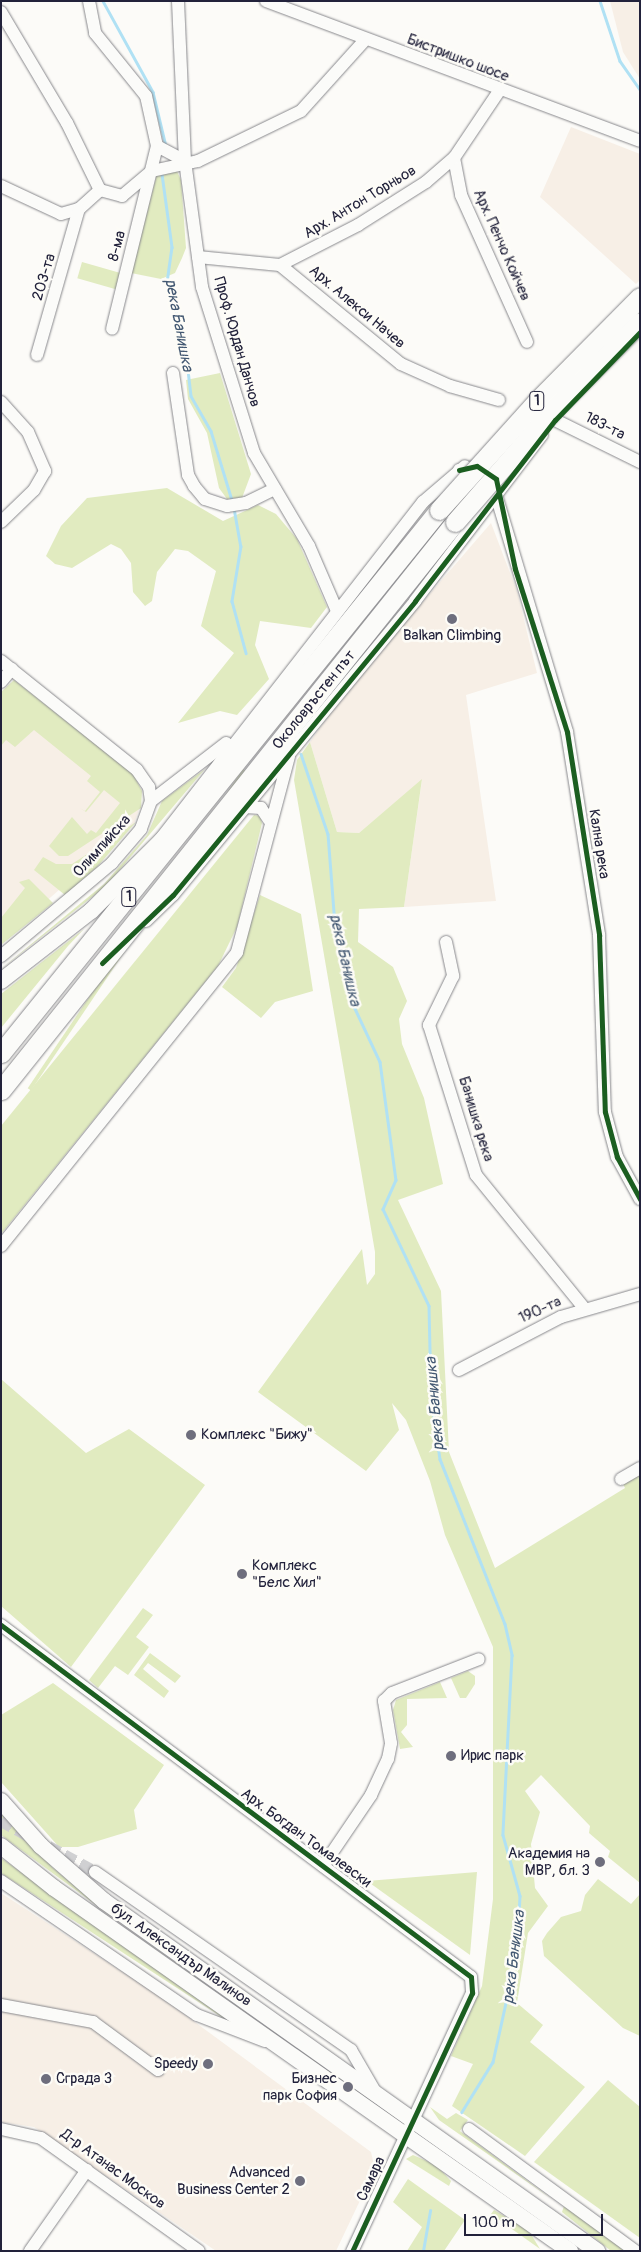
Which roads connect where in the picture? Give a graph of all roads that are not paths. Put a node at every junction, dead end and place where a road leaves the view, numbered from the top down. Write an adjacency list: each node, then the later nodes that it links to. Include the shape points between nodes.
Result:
1 (89, 1): 8 (street, via 95,33 146,96)
2 (178, 1): 10 (street, Проф. Юрдан Данчов)
3 (266, 1): 5 (street, Бистришко шосе)
4 (1, 12): 13 (street, via 68,123)
5 (365, 40): 6 (street, Бистришко шосе); 10 (street, via 301,111 242,143 198,161)
6 (499, 91): 7 (street, Бистришко шосе); 9 (street, Арх. Антон Торньов)
7 (640, 140)
8 (157, 146): 10 (street); 11 (street, 8-ма)
9 (454, 158): 16 (street, Арх. Антон Торньов, via 401,199); 22 (street, Арх. Пенчо Койчев, via 461,195)
10 (177, 159): 11 (street); 15 (street, Проф. Юрдан Данчов)
11 (152, 171): 13 (street, via 136,189 122,196); 20 (street, 8-ма)
12 (1, 186): 14 (street, via 61,214)
13 (100, 190): 14 (street)
14 (79, 208): 23 (street, 203-та)
15 (198, 257): 16 (street); 30 (street, Проф. Юрдан Данчов, via 202,287 228,379 254,453)
16 (280, 264): 25 (street, Арх. Алекси Начев, via 401,364 450,386)
17 (640, 288): 29 (street)
18 (640, 296): 38 (highway, Околовръстен път / 1, bridge, via 537,401 439,510)
19 (640, 322): 47 (highway, Околовръстен път / 1, bridge, via 550,413 455,522)
20 (112, 329)
21 (640, 332): 27 (street)
22 (527, 342)
23 (37, 355)
24 (173, 372): 30 (street, via 188,475 205,499 226,506 246,503)
25 (499, 400)
26 (1, 402): 32 (street, via 28,432 45,471 34,490)
27 (555, 420): 28 (street, 183-та); 31 (street)
28 (640, 462)
29 (459, 470): 31 (street, Кална река, via 476,466 489,471 497,484); 33 (street, via 424,502)
30 (275, 489): 33 (street, Проф. Юрдан Данчов, via 309,546)
31 (496, 497): 39 (street); 52 (street, Кална река, via 567,732 599,935 605,1112 617,1157)
32 (1, 522)
33 (337, 611): 37 (street)
34 (1, 661): 35 (street)
35 (12, 669): 36 (street); 40 (street, via 137,770 149,787)
36 (1, 682)
37 (239, 734): 40 (street); 43 (street)
38 (257, 740): 43 (main road); 49 (highway, Околовръстен път / 1)
39 (290, 752): 41 (street); 42 (street)
40 (151, 801): 46 (street, Олимпийска, via 141,829 112,863)
41 (244, 807): 42 (street, via 261,808); 47 (street, via 173,894)
42 (269, 820): 53 (street, via 244,928 223,974)
43 (153, 849): 44 (main road)
44 (140, 865): 48 (main road, via 91,911); 49 (highway)
45 (446, 942): 55 (street, Банишка река, via 453,976 428,1025 476,1175)
46 (1, 956)
47 (102, 962): 51 (highway, Околовръстен път / 1)
48 (1, 981)
49 (30, 1018): 50 (highway, Околовръстен път / 1)
50 (1, 1053)
51 (1, 1090)
52 (640, 1199)
53 (1, 1246)
54 (640, 1294): 55 (street, 190-та)
55 (584, 1308): 56 (street, 190-та, via 534,1329)
56 (459, 1370)
57 (1, 1625): 61 (street, Арх. Богдан Томалевски)
58 (479, 1659): 61 (street, via 392,1693 384,1701 391,1743 388,1759 370,1795)
59 (1, 1800): 67 (main road, бул. Александър Малинов, via 40,1846 104,1901)
60 (1, 1846): 65 (main road, бул. Александър Малинов)
61 (323, 1866): 68 (street, Арх. Богдан Томалевски, via 464,1971 474,1984)
62 (95, 1872): 67 (street, бул. Александър Малинов, via 340,2040 361,2060)
63 (1, 1881): 65 (street, бул. Александър Малинов, via 197,2014)
64 (1, 2005): 66 (street, via 93,2022)
65 (278, 2045): 71 (main road, бул. Александър Малинов)
66 (158, 2070)
67 (376, 2093): 68 (main road, бул. Александър Малинов)
68 (412, 2119): 71 (street, Самара); 77 (main road, бул. Александър Малинов)
69 (1, 2129): 72 (street, Д-р Атанас Москов, via 41,2138)
70 (469, 2129): 78 (street)
71 (405, 2134): 75 (street, Самара); 76 (main road, бул. Александър Малинов)
72 (87, 2170): 73 (street); 74 (street, Д-р Атанас Москов)
73 (30, 2251)
74 (199, 2251)
75 (352, 2251)
76 (570, 2251)
77 (597, 2251)
78 (635, 2251)

